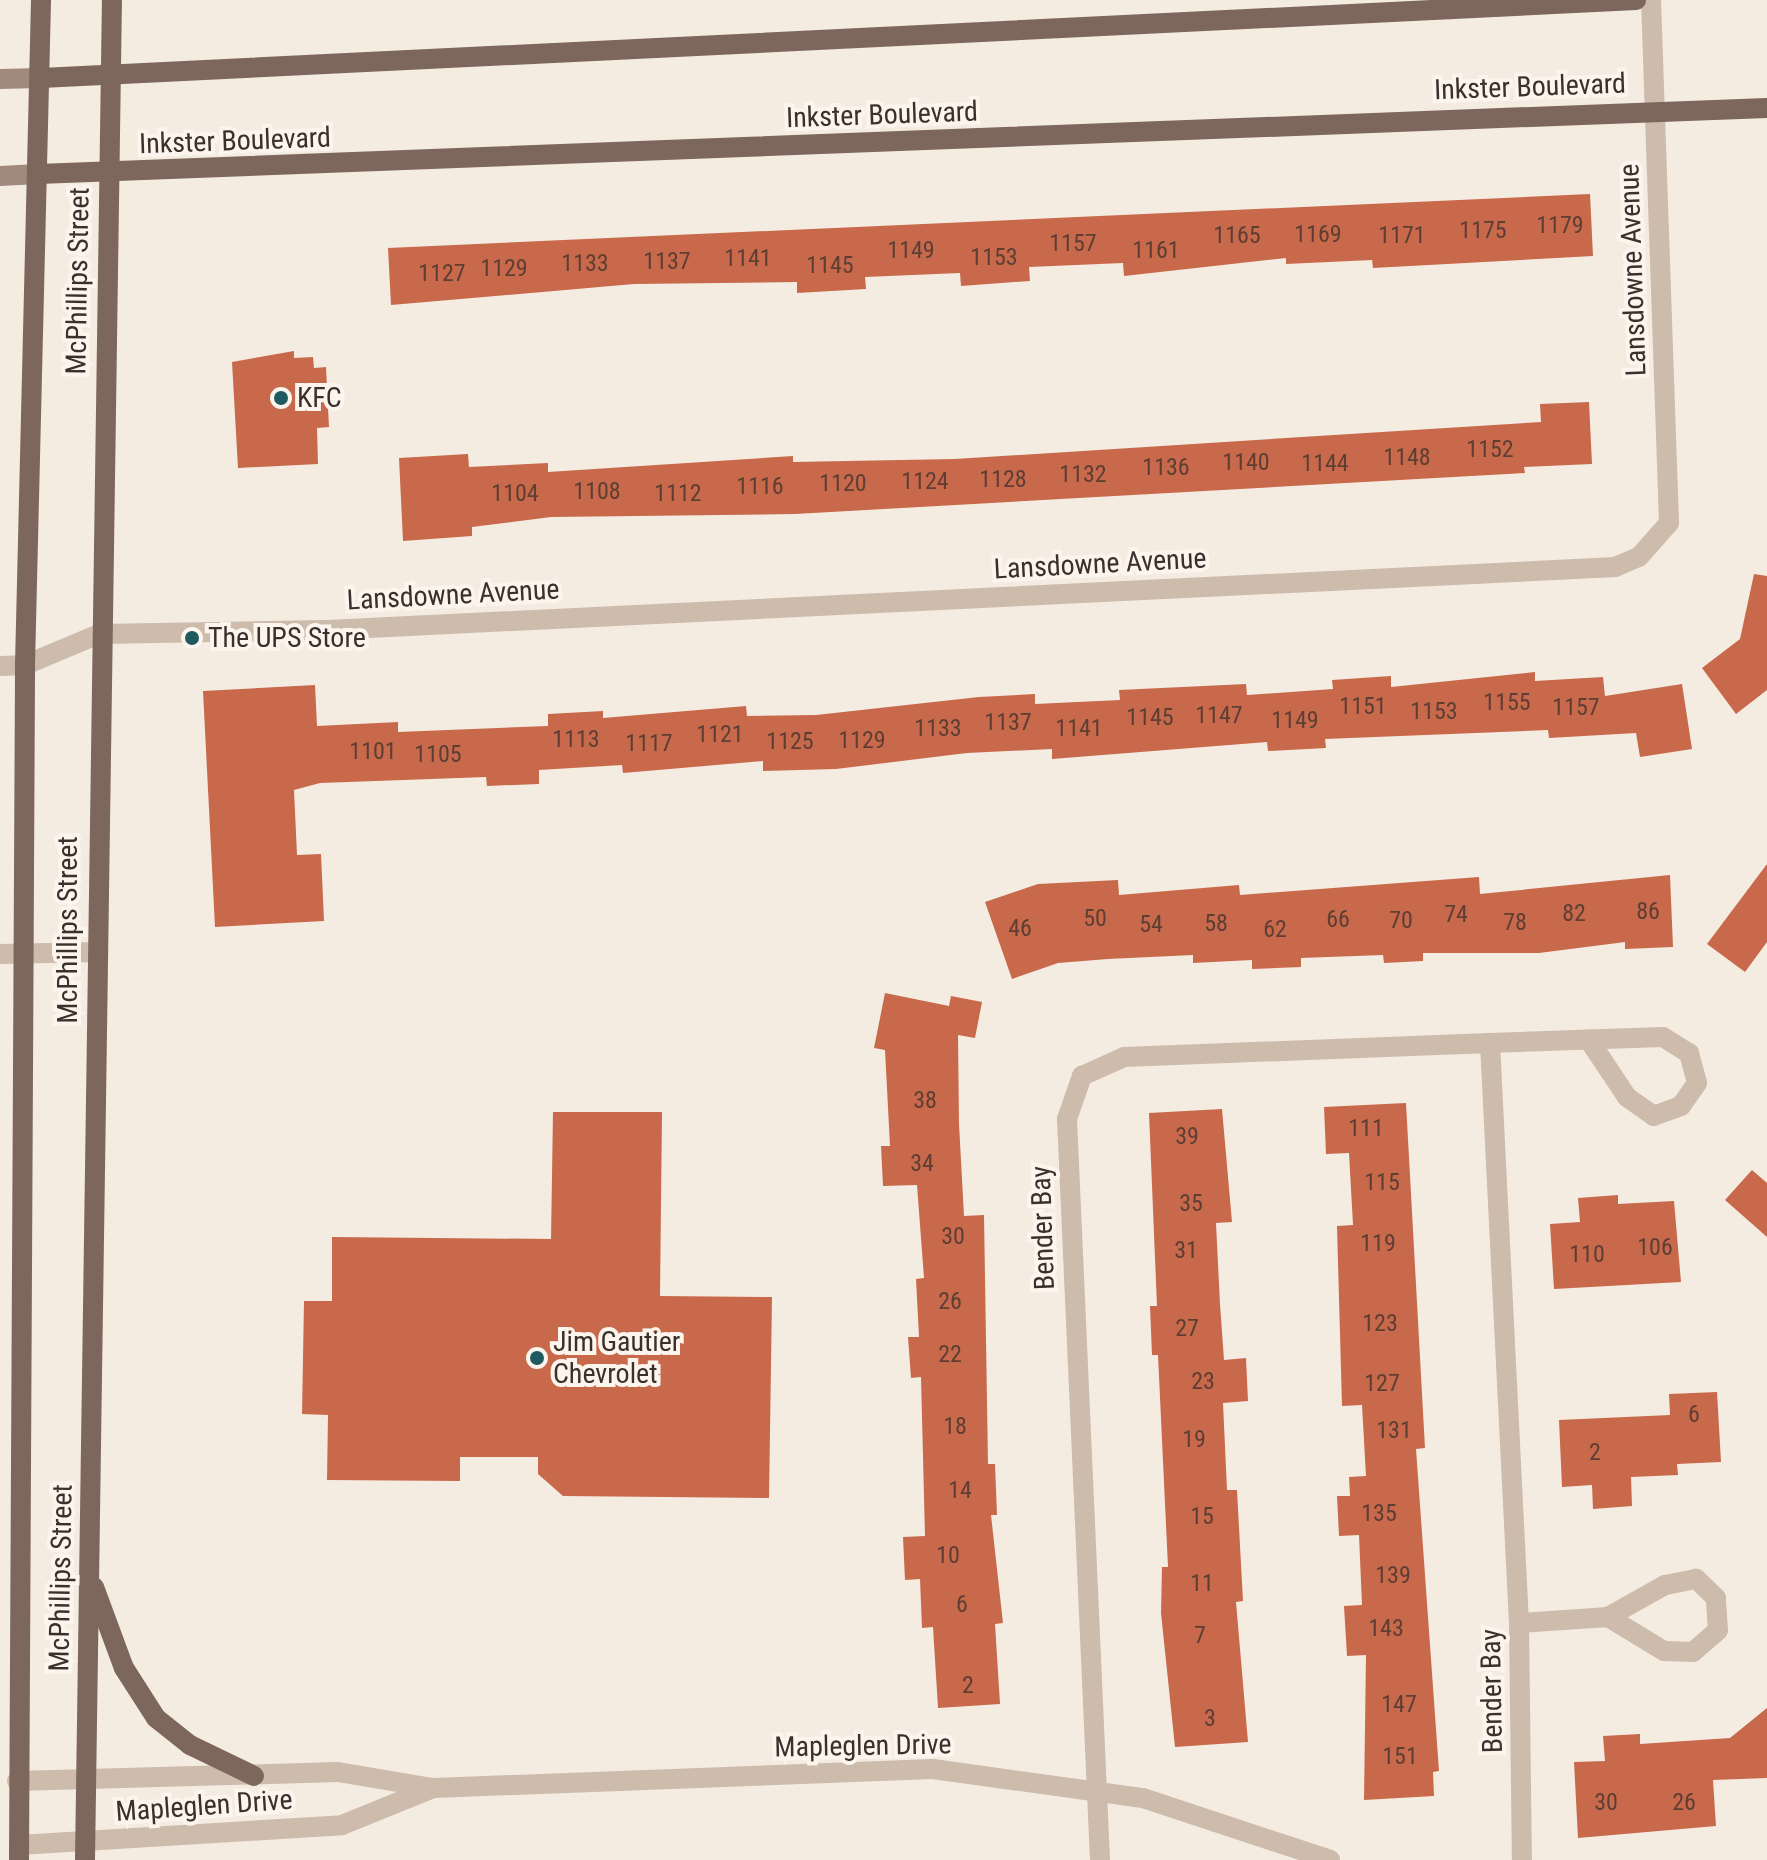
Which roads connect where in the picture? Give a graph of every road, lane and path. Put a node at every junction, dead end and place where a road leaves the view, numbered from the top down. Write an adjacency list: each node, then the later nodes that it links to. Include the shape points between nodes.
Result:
1 (41, 0): 5 (main road, McPhillips Street)
2 (112, 0): 7 (main road, McPhillips Street)
3 (1636, 0): 7 (main road)
4 (1651, 0): 9 (street, Lansdowne Avenue)
5 (41, 78): 6 (main road); 7 (main road); 10 (main road, McPhillips Street)
6 (0, 79)
7 (111, 79): 11 (main road, McPhillips Street)
8 (1767, 108): 9 (main road, Inkster Boulevard)
9 (1654, 110): 11 (main road, Inkster Boulevard); 13 (street, Lansdowne Avenue, via 1669,523 1639,557 1615,567 328,630)
10 (38, 174): 11 (main road, Inkster Boulevard); 12 (main road, Inkster Boulevard); 14 (main road, McPhillips Street)
11 (108, 174): 13 (main road, McPhillips Street)
12 (0, 176)
13 (99, 634): 14 (street, Lansdowne Avenue); 16 (main road, McPhillips Street)
14 (25, 665): 15 (street, Lansdowne Avenue); 17 (main road, McPhillips Street)
15 (0, 666)
16 (96, 952): 17 (street); 21 (main road, McPhillips Street)
17 (23, 953): 18 (street); 26 (main road, McPhillips Street)
18 (0, 954)
19 (1589, 1040): 19 (street, Bender Bay, via 1663,1037 1689,1053 1697,1083 1681,1106 1654,1116 1627,1097); 20 (street, Bender Bay)
20 (1490, 1043): 23 (street, Bender Bay); 28 (street, Bender Bay, via 1124,1057 1082,1076 1067,1119)
21 (90, 1574): 24 (main road, via 124,1668 156,1718 190,1745); 25 (main road, McPhillips Street)
22 (1608, 1617): 22 (street, via 1664,1651 1693,1652 1718,1630 1716,1598 1696,1579 1665,1585); 23 (street)
23 (1519, 1623): 33 (street, Bender Bay)
24 (254, 1776): 25 (street, Mapleglen Drive); 27 (street, Mapleglen Drive, via 338,1772)
25 (86, 1779): 26 (street, Mapleglen Drive); 29 (main road, McPhillips Street)
26 (17, 1781): 30 (main road, McPhillips Street)
27 (433, 1788): 28 (street, Mapleglen Drive, via 933,1769); 29 (street, Mapleglen Drive, via 342,1825)
28 (1096, 1791): 31 (street, Bender Bay); 32 (street, Mapleglen Drive, via 1143,1798)
29 (85, 1851): 30 (street, Mapleglen Drive)
30 (19, 1852)
31 (1100, 1860)
32 (1330, 1860)
33 (1522, 1860)

